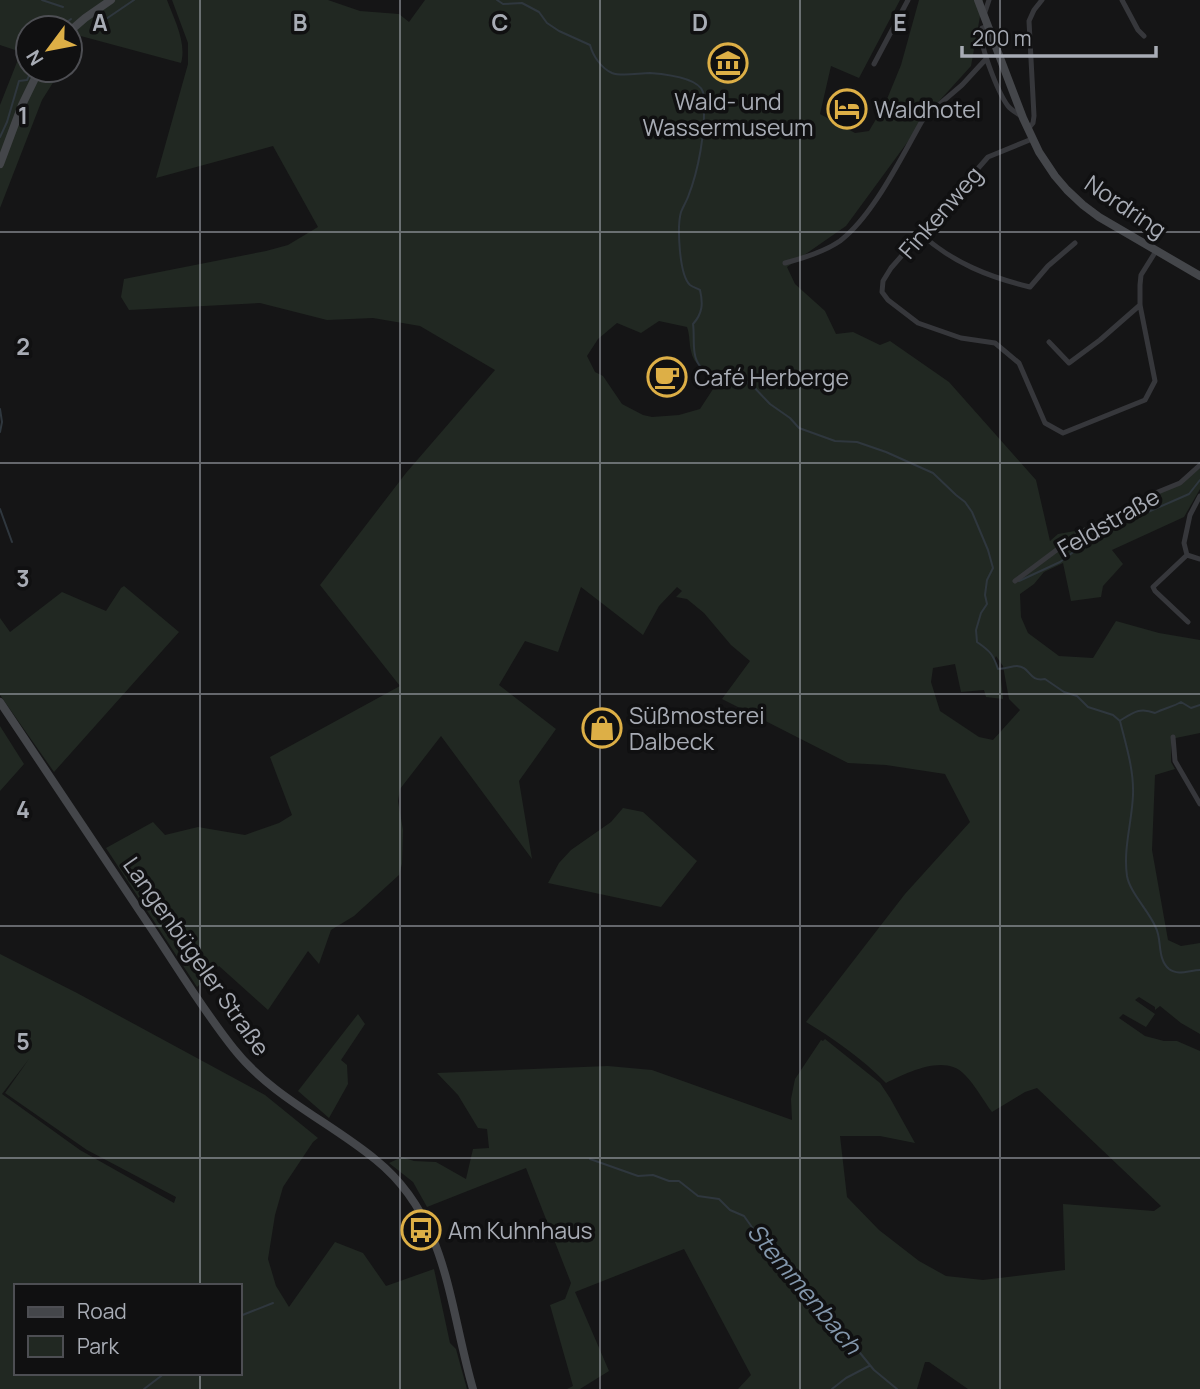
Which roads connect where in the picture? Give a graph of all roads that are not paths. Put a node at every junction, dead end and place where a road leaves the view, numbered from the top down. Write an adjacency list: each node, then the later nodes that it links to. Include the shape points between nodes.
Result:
1 (111, 0): 8 (main road)
2 (908, 0): 12 (street)
3 (978, 0): 7 (main road, Nordring)
4 (989, 0): 7 (street)
5 (1042, 0): 15 (street, via 1029,20 1034,116)
6 (1122, 0): 10 (street)
7 (984, 15): 9 (main road, Nordring)
8 (84, 19)
9 (988, 26): 11 (street, via 980,33); 14 (main road, Nordring)
10 (1144, 36)
11 (986, 59): 14 (street, via 1007,104); 21 (street, via 922,121 853,230 823,250)
12 (874, 64)
13 (32, 84): 17 (main road)
14 (1023, 118): 15 (main road, Nordring)
15 (1028, 129): 16 (main road, Nordring)
16 (1032, 139): 18 (street, Finkenweg, via 988,157); 20 (main road, Nordring, via 1055,176 1083,205)
17 (0, 164)
18 (921, 234): 19 (street, via 951,258 1030,287); 23 (street, Finkenweg, via 891,268 882,292 918,323 961,338 995,343 1019,363 1045,423 1063,433 1145,400 1155,381)
19 (1075, 243)
20 (1156, 251): 22 (main road, Nordring); 23 (street, via 1142,275)
21 (786, 263)
22 (1200, 276)
23 (1140, 305): 24 (street, via 1069,363)
24 (1049, 342)
25 (1200, 465): 29 (street, Feldstraße, via 1180,483 1078,534)
26 (1200, 496): 27 (street, Feldstraße, via 1190,515 1184,543)
27 (1187, 555): 28 (street); 30 (street, via 1153,587)
28 (1200, 559)
29 (1015, 581)
30 (1188, 622)
31 (0, 702): 34 (main road, Langenbügeler Straße, via 235,1050 276,1089 378,1161 423,1215 443,1266)
32 (1173, 737): 33 (street, via 1175,761)
33 (1200, 804)
34 (473, 1389)

